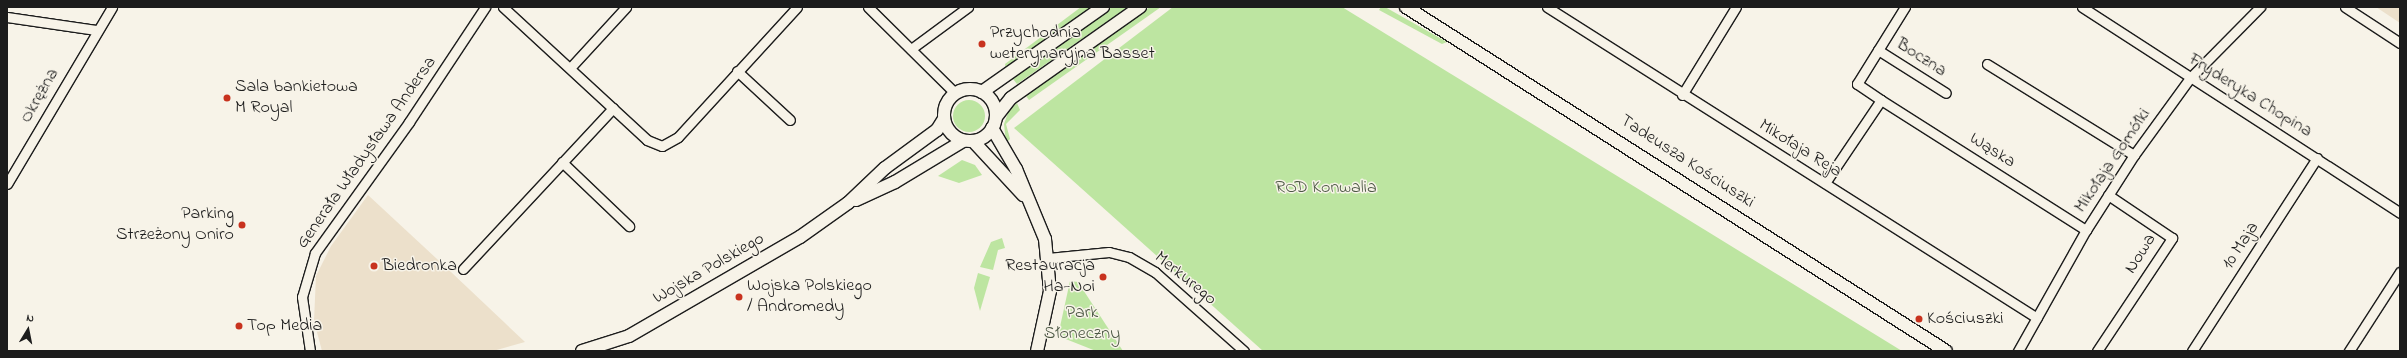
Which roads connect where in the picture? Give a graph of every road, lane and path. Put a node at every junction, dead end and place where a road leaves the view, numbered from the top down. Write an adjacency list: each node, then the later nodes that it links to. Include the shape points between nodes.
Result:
1 (112, 7): 18 (street, Okrężna)
2 (485, 7): 51 (street, Generała Władysława Andersa, via 409,122 315,253 302,297)
3 (503, 7): 23 (street)
4 (626, 7): 23 (street)
5 (797, 7): 24 (street)
6 (868, 7): 20 (street)
7 (968, 7): 20 (street)
8 (1103, 7): 26 (street)
9 (1140, 7): 34 (street, via 1011,98)
10 (1406, 7): 55 (street, Tadeusza Kościuszki)
11 (1547, 7): 29 (street, Mikołaja Reja)
12 (1736, 7): 29 (street)
13 (1906, 7): 21 (street)
14 (2082, 7): 25 (street, Fryderyka Chopina)
15 (2260, 7): 25 (street, Mikołaja Gomółki)
16 (2345, 7): 19 (street)
17 (7, 16): 18 (street)
18 (96, 30): 39 (street, Okrężna)
19 (2400, 42)
20 (911, 49): 27 (street)
21 (1878, 50): 28 (street, Boczna); 30 (street, Wąska, via 1856,84)
22 (1987, 64): 36 (street)
23 (570, 68): 31 (street)
24 (737, 71): 31 (street, via 667,145 647,140); 33 (street)
25 (2190, 78): 36 (street, Mikołaja Gomółki); 37 (street, Fryderyka Chopina)
26 (982, 92): 27 (street, via 969,89); 34 (street, via 993,103)
27 (955, 93): 32 (street, via 945,105)
28 (1946, 93)
29 (1682, 95): 40 (street, Mikołaja Reja)
30 (1881, 100): 40 (street); 46 (street, Wąska)
31 (613, 108): 38 (street)
32 (944, 119): 35 (street, via 950,133); 43 (street, Wojska Polskiego, via 936,130 884,168)
33 (790, 120)
34 (994, 123): 35 (street); 42 (street)
35 (968, 141): 42 (street); 43 (street, Wojska Polskiego, via 895,182)
36 (2134, 155): 41 (street, Mikołaja Gomółki)
37 (2317, 158): 44 (street, Fryderyka Chopina); 58 (street, 10 Maja)
38 (562, 162): 45 (street); 48 (street)
39 (8, 178)
40 (1825, 183): 50 (street, Mikołaja Reja)
41 (2108, 195): 46 (street, Mikołaja Gomółki); 57 (street, Nowa, via 2172,238)
42 (1028, 200): 47 (street)
43 (848, 203): 52 (street, Wojska Polskiego, via 800,237 649,325)
44 (2400, 213)
45 (629, 226)
46 (2086, 230): 50 (street, Mikołaja Gomółki)
47 (1048, 258): 53 (street, via 1048,307); 54 (street, Merkurego, via 1109,252 1129,257 1155,272)
48 (463, 269)
49 (2400, 272): 59 (street)
50 (2037, 318): 56 (street, Mikołaja Gomółki)
51 (310, 351)
52 (582, 351)
53 (1037, 351)
54 (1244, 351)
55 (1946, 351)
56 (2018, 351)
57 (2098, 351)
58 (2192, 351)
59 (2349, 351)

